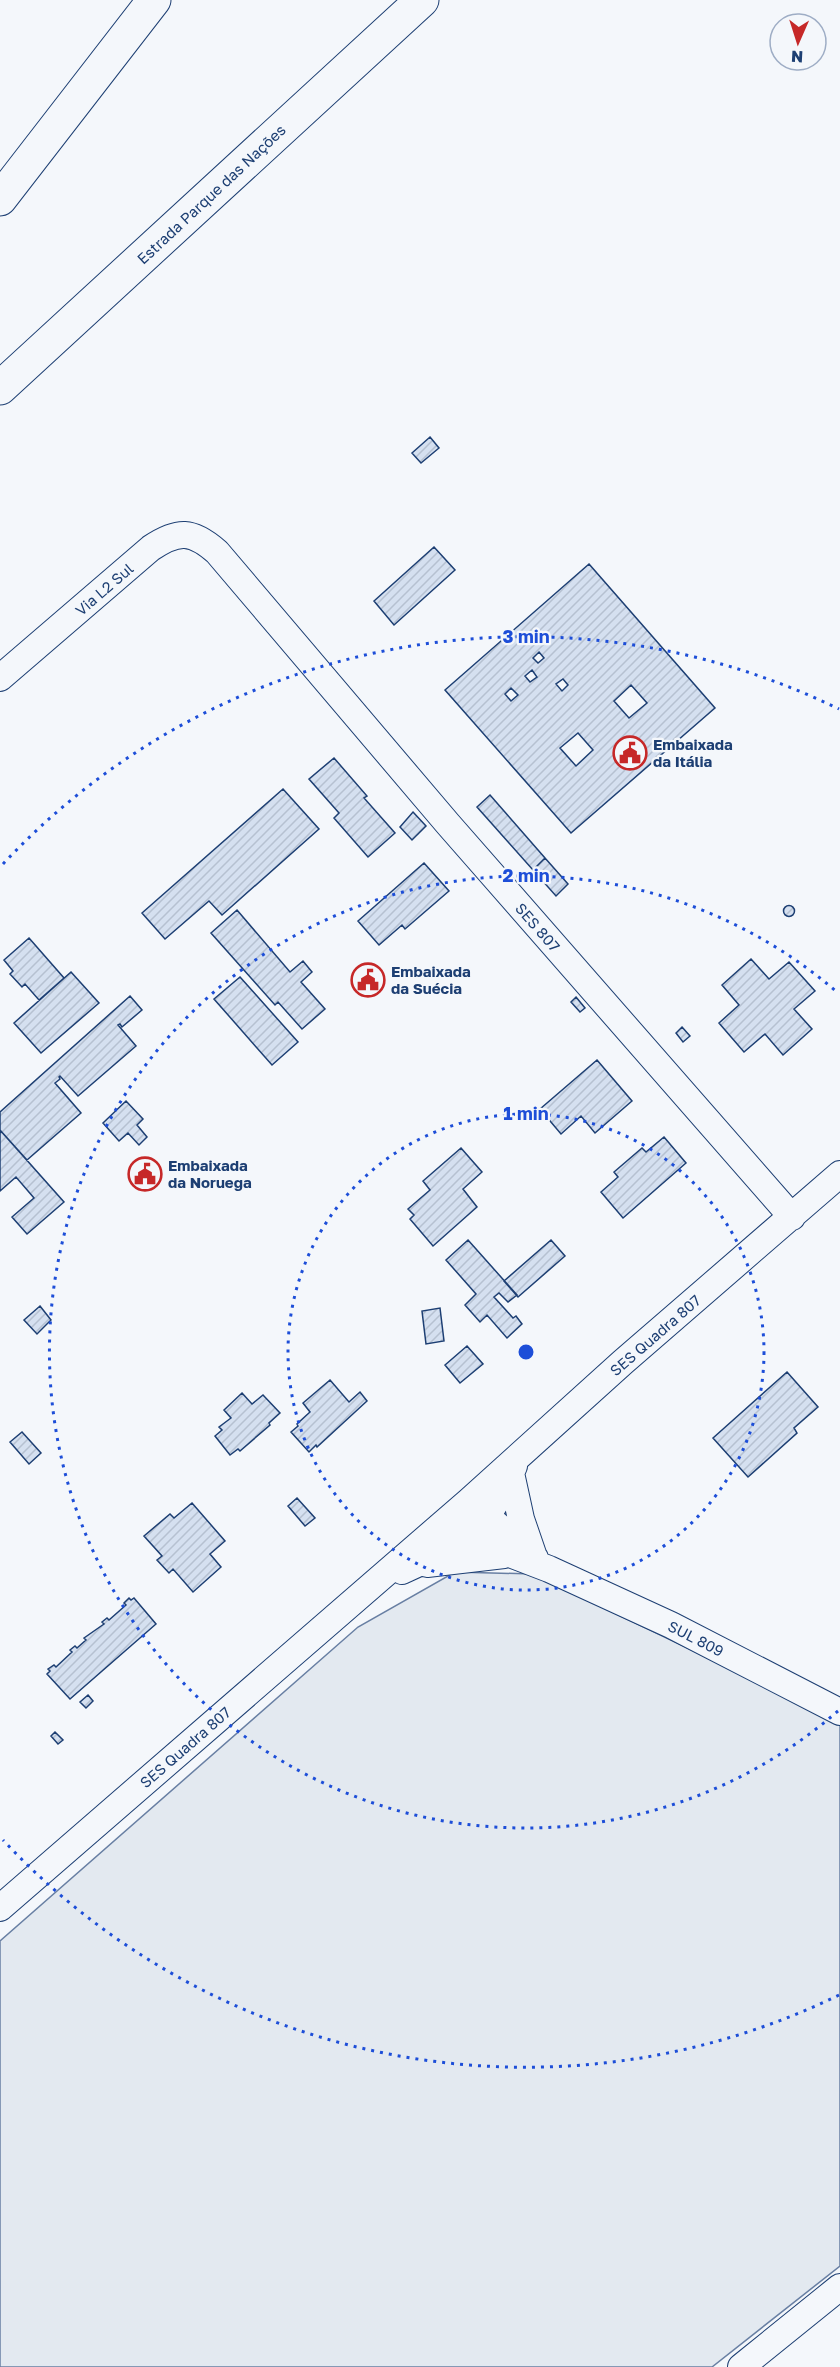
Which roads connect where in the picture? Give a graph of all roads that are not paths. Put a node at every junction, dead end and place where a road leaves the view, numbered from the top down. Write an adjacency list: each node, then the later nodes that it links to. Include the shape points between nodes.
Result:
1 (154, 0): 5 (highway)
2 (388, 0): 4 (highway)
3 (422, 0): 4 (highway, Estrada Parque das Nações)
4 (282, 128): 6 (highway, Estrada Parque das Nações)
5 (0, 199)
6 (0, 388)
7 (217, 552): 8 (street, Via L2 Sul, via 187,534 164,539); 10 (street, SES 807, via 448,824)
8 (0, 678)
9 (840, 1174): 10 (street, SES Quadra 807)
10 (792, 1217): 11 (street, SES Quadra 807, via 622,1362)
11 (515, 1464): 12 (street, SES Quadra 807, via 500,1496); 16 (street, via 521,1519)
12 (478, 1509): 13 (street, SES Quadra 807); 14 (street, SES Quadra 807); 16 (street, SUL 809)
13 (438, 1527): 14 (street, SUL 809); 18 (street, SES Quadra 807)
14 (463, 1537): 15 (street, SUL 809); 17 (street, SES Quadra 807)
15 (509, 1554): 16 (street, SUL 809); 17 (street, via 439,1561)
16 (542, 1563): 19 (street, SUL 809)
17 (407, 1569): 18 (street, SES Quadra 807)
18 (370, 1587): 20 (street, SES Quadra 807)
19 (840, 1712)
20 (0, 1908)
21 (840, 2287): 22 (street)
22 (741, 2367)

